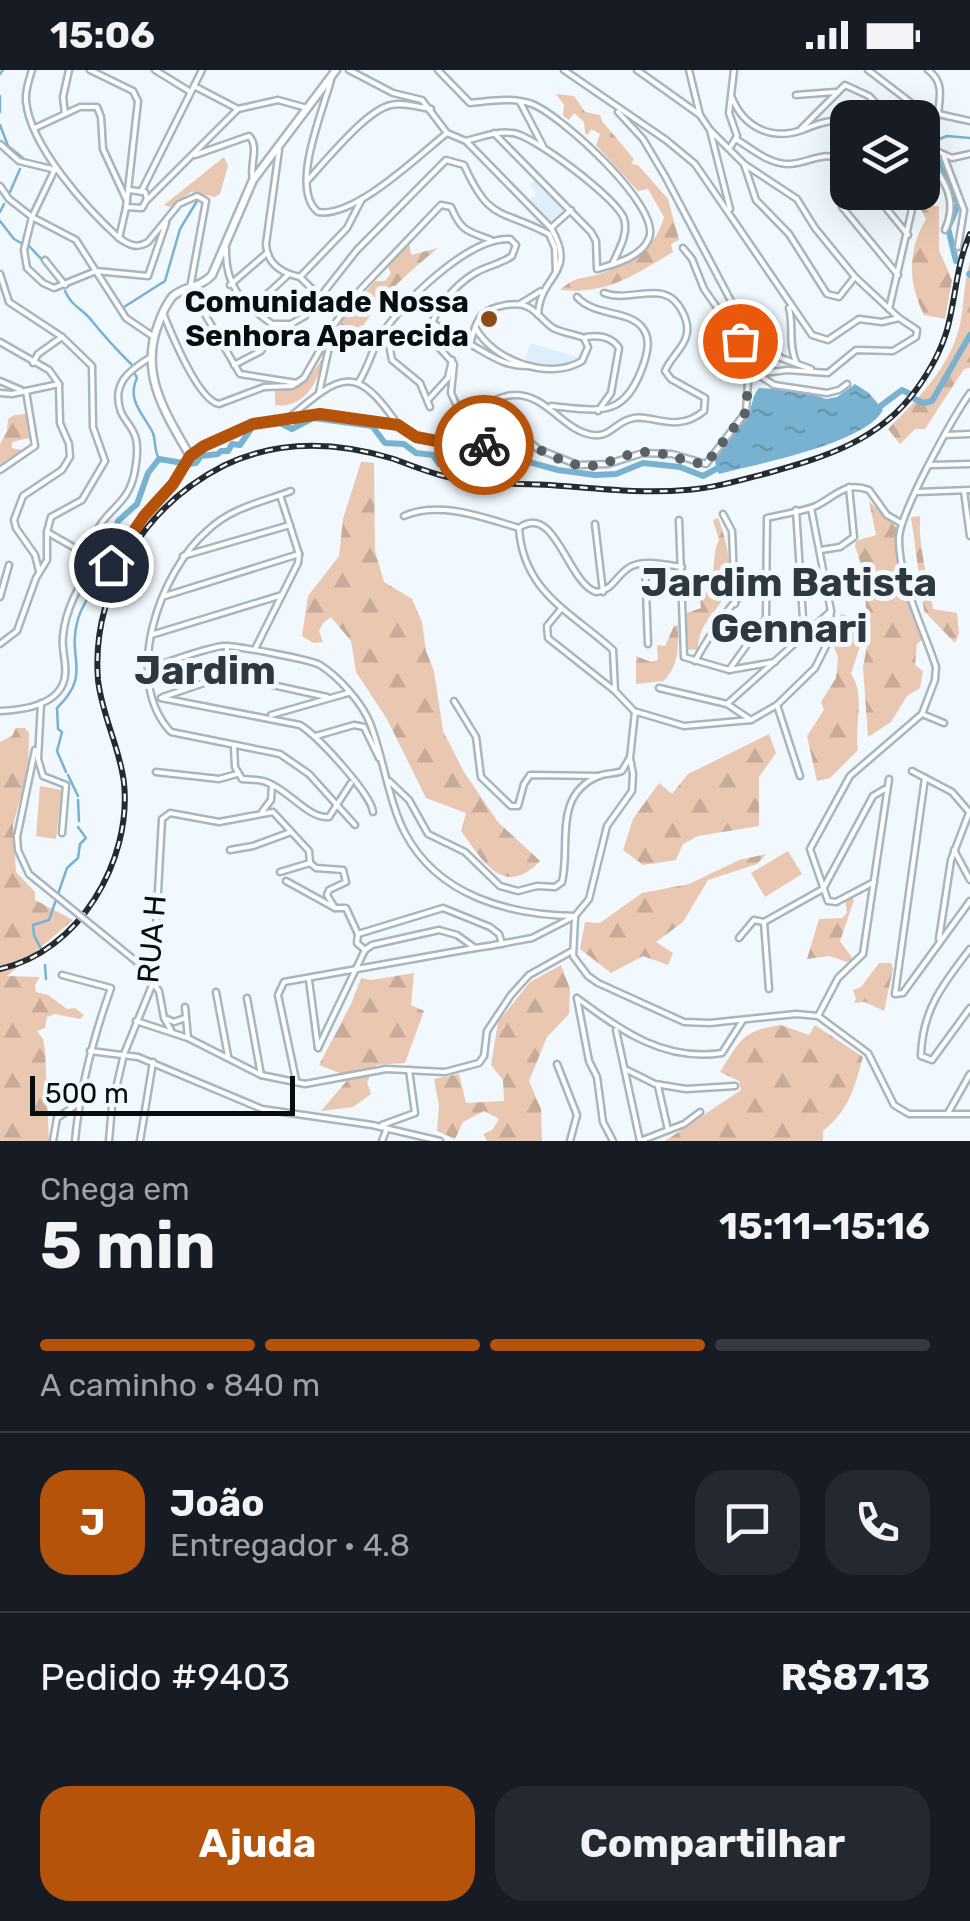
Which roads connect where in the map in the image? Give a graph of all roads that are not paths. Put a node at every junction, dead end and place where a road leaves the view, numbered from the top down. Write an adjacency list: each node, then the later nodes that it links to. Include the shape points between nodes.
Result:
1 (32, 70): 32 (street, via 26,106)
2 (69, 70): 27 (street)
3 (90, 70): 53 (street, via 133,91 138,101)
4 (155, 70): 15 (street)
5 (202, 70): 15 (street)
6 (349, 70): 26 (street)
7 (438, 70): 22 (street, via 470,103)
8 (564, 70): 23 (street)
9 (638, 70): 29 (street)
10 (689, 70): 29 (street)
11 (734, 70): 18 (street)
12 (868, 70): 20 (street)
13 (928, 70): 21 (street, via 941,88)
14 (334, 71): 24 (street); 51 (street)
15 (193, 89): 25 (street); 54 (street)
16 (836, 92): 17 (street); 19 (street, via 845,85); 34 (street)
17 (796, 95)
18 (732, 98): 34 (street, via 752,128); 37 (street)
19 (874, 100)
20 (907, 100)
21 (940, 100)
22 (520, 102): 40 (street); 74 (street, via 587,141 642,204 648,241)
23 (611, 105): 61 (street, via 694,164); 95 (street, via 650,151)
24 (307, 108): 25 (street, via 278,100); 42 (street)
25 (238, 109): 45 (street)
26 (431, 109): 35 (street); 51 (street, via 384,107)
27 (65, 114): 32 (street); 57 (street, via 87,105 100,111 102,148)
28 (940, 114): 31 (street)
29 (700, 115): 33 (street)
30 (830, 120): 34 (street)
31 (970, 121)
32 (35, 128): 48 (street)
33 (710, 130): 41 (street); 61 (street)
34 (798, 132)
35 (447, 133): 38 (street); 55 (street)
36 (494, 134): 38 (street); 40 (street, via 514,132); 58 (street)
37 (736, 139): 41 (street); 79 (street, via 785,164 839,159 842,208)
38 (466, 142): 64 (street)
39 (0, 144): 48 (street, via 18,161)
40 (543, 148): 74 (street, via 624,217)
41 (730, 148): 47 (street)
42 (279, 150): 50 (street); 72 (street)
43 (940, 153): 46 (street)
44 (970, 154): 46 (street)
45 (190, 156): 50 (street, via 249,136 255,146); 56 (street)
46 (944, 157): 70 (street, via 964,210)
47 (744, 164): 81 (street, via 797,199); 81 (street, via 756,200 790,234 826,294 838,297)
48 (55, 171): 62 (street); 67 (street)
49 (940, 175): 65 (street, via 953,207)
50 (253, 180): 69 (street)
51 (306, 183): 55 (street, via 318,212)
52 (0, 186): 62 (street)
53 (128, 190): 54 (street); 57 (street)
54 (141, 192): 56 (street)
55 (362, 200): 80 (street, via 341,236)
56 (146, 201): 57 (street, via 137,209)
57 (126, 204): 67 (street)
58 (571, 210): 64 (street); 74 (street, via 596,241 597,269)
59 (888, 210): 66 (street)
60 (913, 210): 66 (street)
61 (731, 214): 89 (street)
62 (32, 216): 75 (street, via 76,240); 83 (street, via 24,264 48,286)
63 (167, 218): 67 (street, via 140,246); 75 (street, via 148,276); 84 (street, via 191,197 206,202)
64 (551, 228): 76 (street, via 562,253)
65 (945, 230)
66 (908, 235): 79 (street)
67 (119, 238)
68 (491, 240): 97 (street, via 465,230 451,208 441,205); 98 (street, via 510,239 514,253 472,275); 101 (street, via 458,257)
69 (226, 243): 82 (street); 84 (street, via 212,275)
70 (958, 247)
71 (683, 248): 113 (street, via 725,319)
72 (267, 253): 78 (street); 82 (street)
73 (46, 260): 83 (street)
74 (612, 265)
75 (96, 271): 83 (street); 103 (street, via 126,318)
76 (556, 272): 85 (street); 87 (street, via 549,234 494,212 464,165 446,160)
77 (0, 274): 104 (street, via 10,302)
78 (289, 274): 80 (street); 91 (street)
79 (898, 275): 92 (street)
80 (300, 277): 87 (street)
81 (855, 277): 92 (street)
82 (230, 284): 91 (street)
83 (65, 285)
84 (192, 288): 93 (street, via 175,294); 116 (street)
85 (544, 290): 90 (street); 94 (street)
86 (604, 293): 135 (street, via 660,292 678,303 686,338 665,371 702,394 704,411 672,423 632,418 597,436)
87 (320, 296): 99 (street, via 298,321)
88 (577, 297): 137 (street, via 635,321 648,343 633,392)
89 (788, 303): 96 (street, via 812,335 824,340 859,319); 115 (street)
90 (520, 304): 94 (street); 100 (street, via 488,310)
91 (252, 308): 99 (street)
92 (889, 309): 96 (street)
93 (163, 312): 103 (street); 123 (street, via 211,402)
94 (538, 315): 105 (street)
95 (740, 318): 110 (street); 115 (street, via 775,354)
96 (899, 318): 118 (street, via 917,330 899,348 856,350 834,370)
97 (336, 322): 123 (street); 130 (street)
98 (432, 322): 102 (street); 108 (street)
99 (276, 326): 116 (street, via 256,355)
100 (475, 327): 107 (street); 117 (street, via 494,352)
101 (386, 330): 119 (street); 131 (street, via 392,360 417,379)
102 (445, 333): 107 (street); 108 (street)
103 (154, 336): 111 (street)
104 (62, 338): 114 (street); 163 (street, via 94,370 93,427 105,461 82,500 51,517)
105 (584, 338): 117 (street, via 588,346 580,363 554,371); 137 (street, via 606,338 618,348 611,393)
106 (0, 342): 114 (street)
107 (470, 344): 117 (street, via 500,362)
108 (436, 347): 112 (street)
109 (716, 349): 113 (street)
110 (741, 351): 113 (street); 120 (street)
111 (151, 358): 145 (street, via 156,394); 170 (street, via 121,382 136,466 126,496 95,530 92,546)
112 (452, 360): 131 (street, via 448,378); 135 (street, via 452,393 461,407 477,409 517,394)
113 (740, 361): 142 (street, via 748,382 746,412 706,464 642,452 578,465 507,428 478,449 416,437)
114 (34, 362): 124 (street)
115 (797, 364): 118 (street)
116 (234, 365): 123 (street, via 246,376)
117 (535, 365)
118 (817, 371): 120 (street)
119 (365, 373): 122 (street); 126 (street)
120 (758, 374): 125 (street, via 774,385 827,393)
121 (0, 381): 127 (street)
122 (358, 382): 126 (street); 130 (street, via 339,381)
123 (298, 383)
124 (60, 384): 127 (street); 172 (street, via 60,422 70,456 62,470 18,503 14,520)
125 (848, 384)
126 (368, 389): 139 (street)
127 (26, 391): 129 (street); 148 (street, via 35,446)
128 (970, 392): 133 (street)
129 (0, 393)
130 (319, 393): 132 (street)
131 (428, 400): 136 (street)
132 (308, 402): 138 (street); 140 (street)
133 (962, 404): 134 (street); 144 (street)
134 (970, 404)
135 (546, 406): 137 (street)
136 (430, 407)
137 (598, 411)
138 (311, 415): 140 (street); 141 (street)
139 (392, 416): 141 (street); 142 (street)
140 (290, 417): 145 (street, via 244,428)
141 (387, 424): 142 (street)
142 (398, 425)
143 (970, 434): 144 (street)
144 (945, 435): 146 (street)
145 (190, 456): 170 (street, via 114,561)
146 (930, 464): 147 (street); 152 (street)
147 (970, 464)
148 (0, 470)
149 (848, 487): 154 (street); 159 (street, via 869,490); 165 (street, via 854,537)
150 (290, 490): 153 (street)
151 (967, 490): 152 (street); 164 (street)
152 (917, 492): 159 (street)
153 (280, 495): 161 (street); 167 (street, via 223,518)
154 (812, 508): 155 (street); 165 (street)
155 (796, 510): 173 (street, via 766,520); 181 (street)
156 (724, 514): 178 (street, via 732,531)
157 (404, 516): 162 (street, via 453,512)
158 (679, 520): 171 (street)
159 (901, 523): 203 (street, via 904,575 936,666)
160 (595, 524): 174 (street)
161 (290, 525): 166 (street); 167 (street)
162 (519, 528): 174 (street, via 536,524 552,533 581,584); 179 (street, via 535,581)
163 (46, 532): 170 (street); 172 (street, via 48,553)
164 (970, 536)
165 (821, 550): 180 (street)
166 (299, 554): 175 (street); 176 (street)
167 (183, 556): 176 (street)
168 (645, 564): 171 (street); 174 (street, via 626,570); 184 (street)
169 (10, 565): 177 (street)
170 (102, 566): 198 (street, via 80,588 64,627 63,684)
171 (682, 567): 187 (street, via 682,653)
172 (39, 571): 183 (street, via 17,631)
173 (768, 574): 178 (street); 190 (street, via 766,618)
174 (603, 592)
175 (282, 595): 182 (street); 186 (street)
176 (162, 596): 182 (street)
177 (0, 597)
178 (735, 604): 187 (street)
179 (561, 609): 193 (street, via 613,650); 193 (street, via 547,626 548,638)
180 (831, 611): 181 (street); 200 (street, via 821,658)
181 (804, 634): 188 (street)
182 (151, 635): 189 (street)
183 (0, 644)
184 (648, 644)
185 (227, 646): 186 (street); 189 (street); 191 (street)
186 (255, 650): 194 (street, via 316,663)
187 (695, 661): 190 (street)
188 (774, 662): 190 (street); 199 (street)
189 (149, 668): 196 (street)
190 (729, 670)
191 (227, 675): 195 (street); 196 (street)
192 (659, 688): 199 (street)
193 (616, 691): 202 (street)
194 (348, 693): 195 (street); 211 (street, via 364,712)
195 (327, 697): 204 (street)
196 (157, 698): 204 (street); 209 (street, via 176,734)
197 (454, 702): 215 (street, via 476,737 482,777 512,806 518,806 530,774)
198 (41, 703): 201 (street); 208 (street)
199 (727, 704): 205 (street)
200 (777, 705): 205 (street); 216 (street)
201 (0, 711)
202 (635, 712): 205 (street, via 684,726); 210 (street)
203 (922, 714): 206 (street); 237 (street, via 850,776 813,841)
204 (267, 717): 207 (street)
205 (751, 720)
206 (944, 722)
207 (316, 736): 211 (street, via 364,727); 219 (street)
208 (37, 741): 229 (street, via 43,776 67,788); 253 (street, bridge, via 17,837 28,874 137,962)
209 (234, 746): 214 (street); 223 (street, via 280,754)
210 (630, 758): 215 (street, via 622,771); 240 (street, via 632,791 607,826 589,899)
211 (382, 762): 220 (street)
212 (912, 771): 217 (street)
213 (156, 772): 214 (street, via 220,779)
214 (237, 774): 221 (street)
215 (599, 776): 220 (street, via 569,807 562,882 512,892 465,852 428,834)
216 (800, 776)
217 (924, 778): 226 (street, via 952,792); 244 (street, via 897,995)
218 (889, 779): 222 (street)
219 (353, 781): 223 (street); 224 (street)
220 (389, 781): 240 (street, via 406,835 462,892 526,912)
221 (272, 785): 223 (street, via 319,817 329,817); 225 (street)
222 (887, 789): 236 (street); 237 (street, via 873,796)
223 (336, 804): 227 (street)
224 (373, 812)
225 (262, 813): 228 (street, via 278,814); 253 (street, RUA H, via 219,822 170,813 162,819)
226 (969, 813): 231 (street)
227 (356, 825)
228 (291, 832): 230 (street); 232 (street, via 309,850)
229 (62, 833)
230 (230, 850)
231 (954, 850): 234 (street); 244 (street)
232 (310, 864): 233 (street); 239 (street, via 340,868 347,877 327,892)
233 (280, 872)
234 (970, 880)
235 (286, 882): 239 (street)
236 (874, 882): 237 (street, via 832,902); 260 (street, via 864,954 838,978)
237 (823, 889): 241 (street)
238 (970, 901): 244 (street)
239 (335, 908): 242 (street, via 346,908)
240 (576, 916): 245 (street, via 532,938); 249 (street)
241 (764, 922): 243 (street, via 754,920); 254 (street)
242 (358, 934): 245 (street, via 443,908 490,927); 248 (street)
243 (740, 938)
244 (938, 942)
245 (502, 944): 246 (street)
246 (475, 948): 248 (street, via 439,930); 250 (street)
247 (970, 949): 258 (street, via 934,996 921,1056 932,1060)
248 (365, 950): 250 (street)
249 (572, 950): 262 (street, via 588,976 664,1015 693,1024); 272 (street, via 522,981 490,1025 482,1060 435,1073)
250 (356, 971): 252 (street); 252 (street, via 318,1048)
251 (62, 975): 267 (street, via 112,988)
252 (310, 980): 276 (street, via 284,982 278,995)
253 (152, 983): 259 (street); 263 (street, RUA H)
254 (769, 989)
255 (216, 992): 269 (street)
256 (247, 998): 275 (street)
257 (184, 1007): 261 (street)
258 (970, 1008)
259 (163, 1016): 261 (street, via 174,1022); 265 (street)
260 (818, 1016): 262 (street); 281 (street, via 868,1053 900,1110)
261 (186, 1018): 266 (street)
262 (743, 1020): 264 (street, via 722,1054 701,1056 666,1051)
263 (136, 1021): 265 (street); 268 (street, RUA H)
264 (616, 1028): 273 (street); 293 (street, via 577,998 603,1122)
265 (172, 1030): 266 (street)
266 (188, 1038): 269 (street)
267 (90, 1051): 268 (street); 279 (street)
268 (124, 1054): 270 (street); 288 (street, RUA H)
269 (228, 1056): 275 (street)
270 (153, 1062): 283 (street, via 262,1109); 289 (street)
271 (557, 1064): 292 (street, via 577,1115)
272 (408, 1070): 276 (street); 283 (street, via 415,1110)
273 (627, 1070): 277 (street); 294 (street)
274 (970, 1074): 281 (street)
275 (261, 1075): 276 (street)
276 (296, 1081)
277 (658, 1084): 278 (street, via 686,1090); 285 (street)
278 (735, 1086)
279 (78, 1104): 286 (street, via 57,1118); 287 (street)
280 (700, 1112): 285 (street)
281 (948, 1113): 282 (street)
282 (970, 1114)
283 (378, 1127): 284 (street)
284 (387, 1128): 290 (street); 291 (street)
285 (668, 1130): 294 (street)
286 (53, 1141)
287 (75, 1141)
288 (109, 1141)
289 (140, 1141)
290 (382, 1141)
291 (440, 1141)
292 (570, 1141)
293 (613, 1141)
294 (640, 1141)

